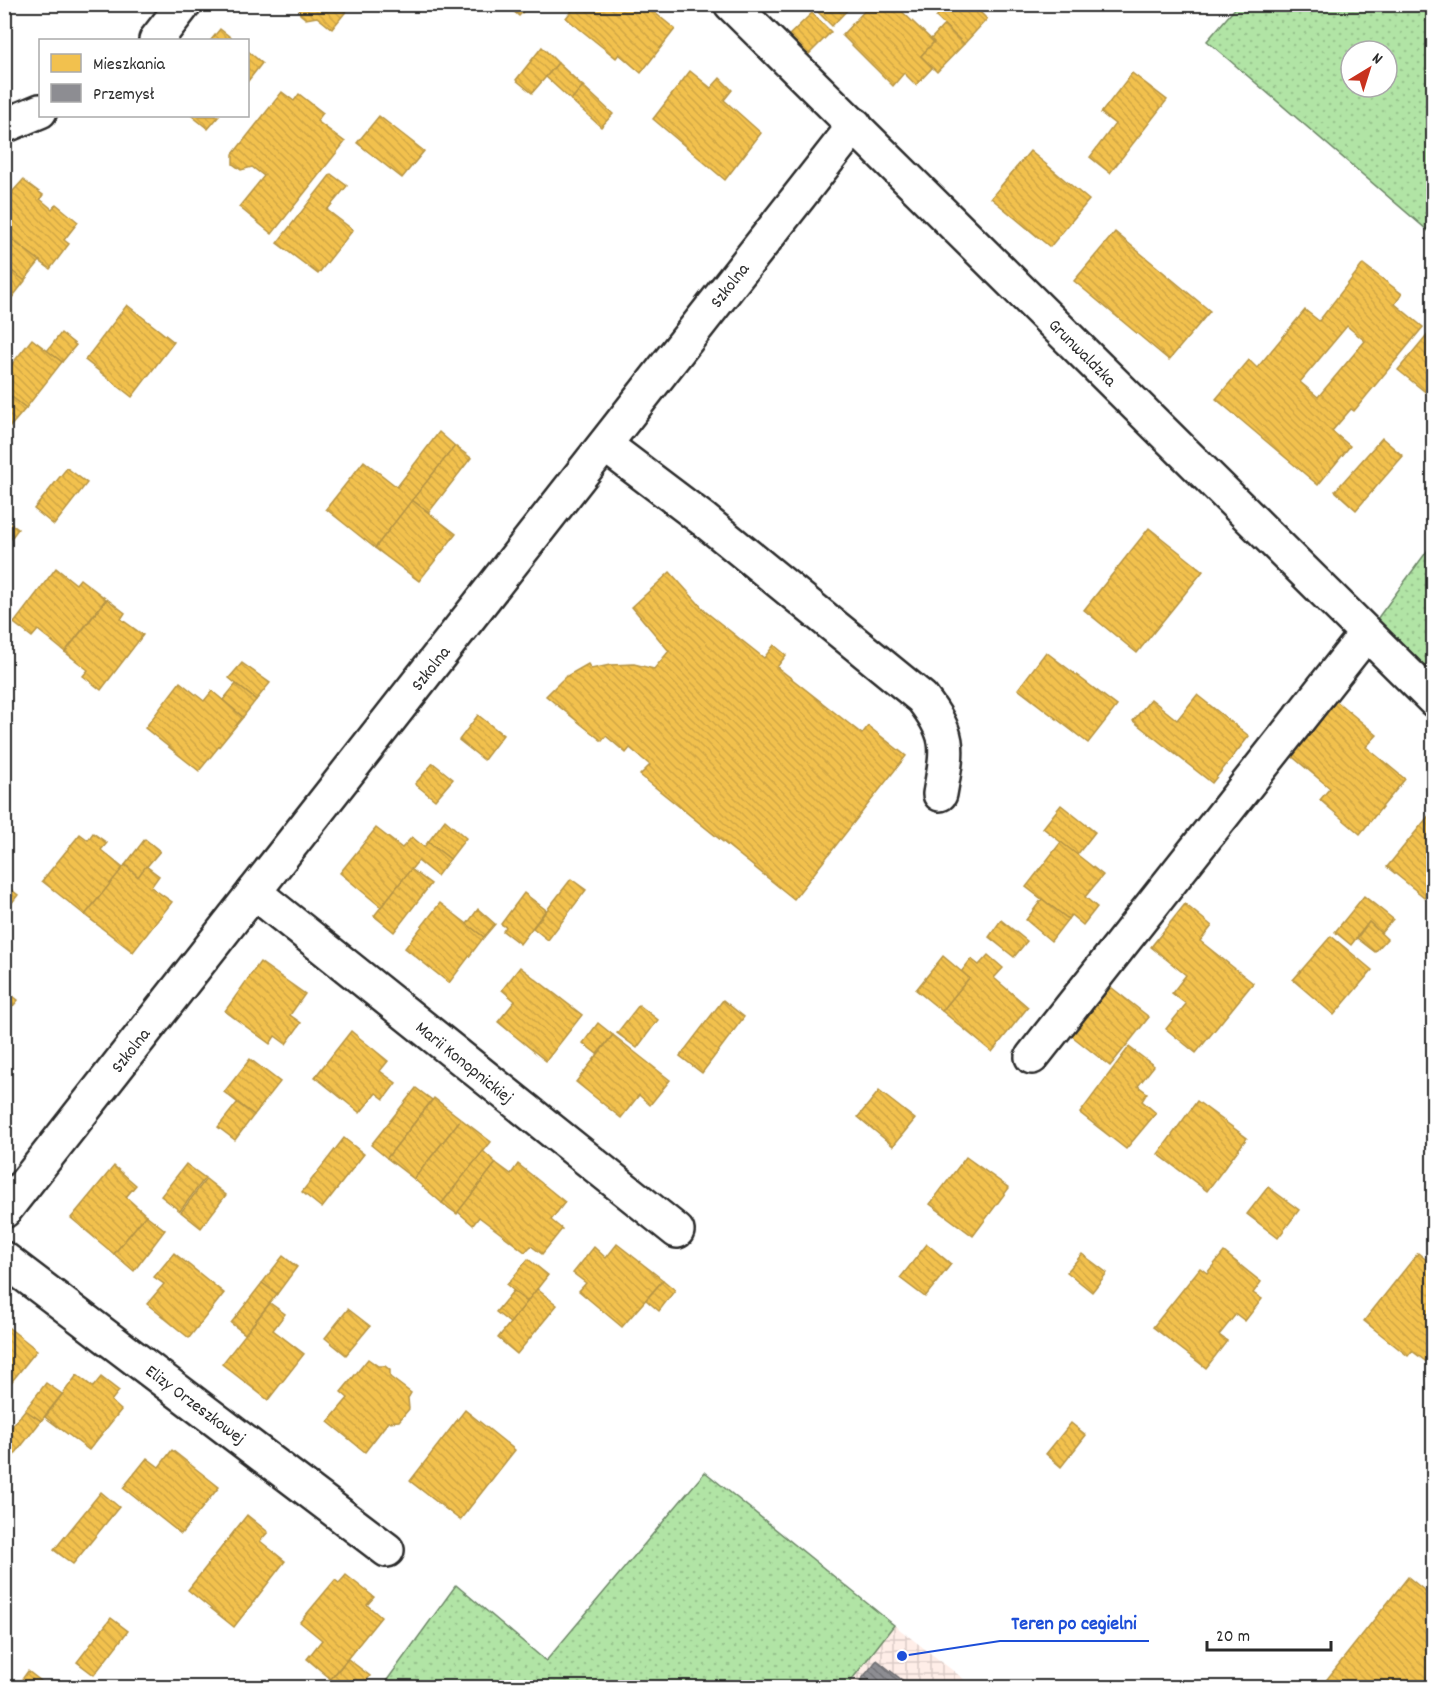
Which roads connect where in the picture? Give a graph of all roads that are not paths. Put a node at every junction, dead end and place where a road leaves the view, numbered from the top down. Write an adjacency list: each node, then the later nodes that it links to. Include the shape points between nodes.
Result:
1 (184, 4): 3 (street)
2 (731, 4): 5 (street, Grunwaldzka)
3 (157, 39)
4 (39, 111): 6 (street)
5 (855, 125): 7 (street, Szkolna); 8 (street, Grunwaldzka)
6 (4, 126)
7 (604, 445): 10 (street, via 704,520 922,698 937,717 948,747); 11 (street, Szkolna)
8 (1366, 634): 9 (street, Grunwaldzka); 12 (street)
9 (1434, 700)
10 (940, 794)
11 (254, 892): 13 (street, Szkolna); 14 (street, Marii Konopnickiej)
12 (1032, 1056)
13 (4, 1211)
14 (676, 1231)
15 (4, 1259): 16 (street, Elizy Orzeszkowej)
16 (387, 1550)

